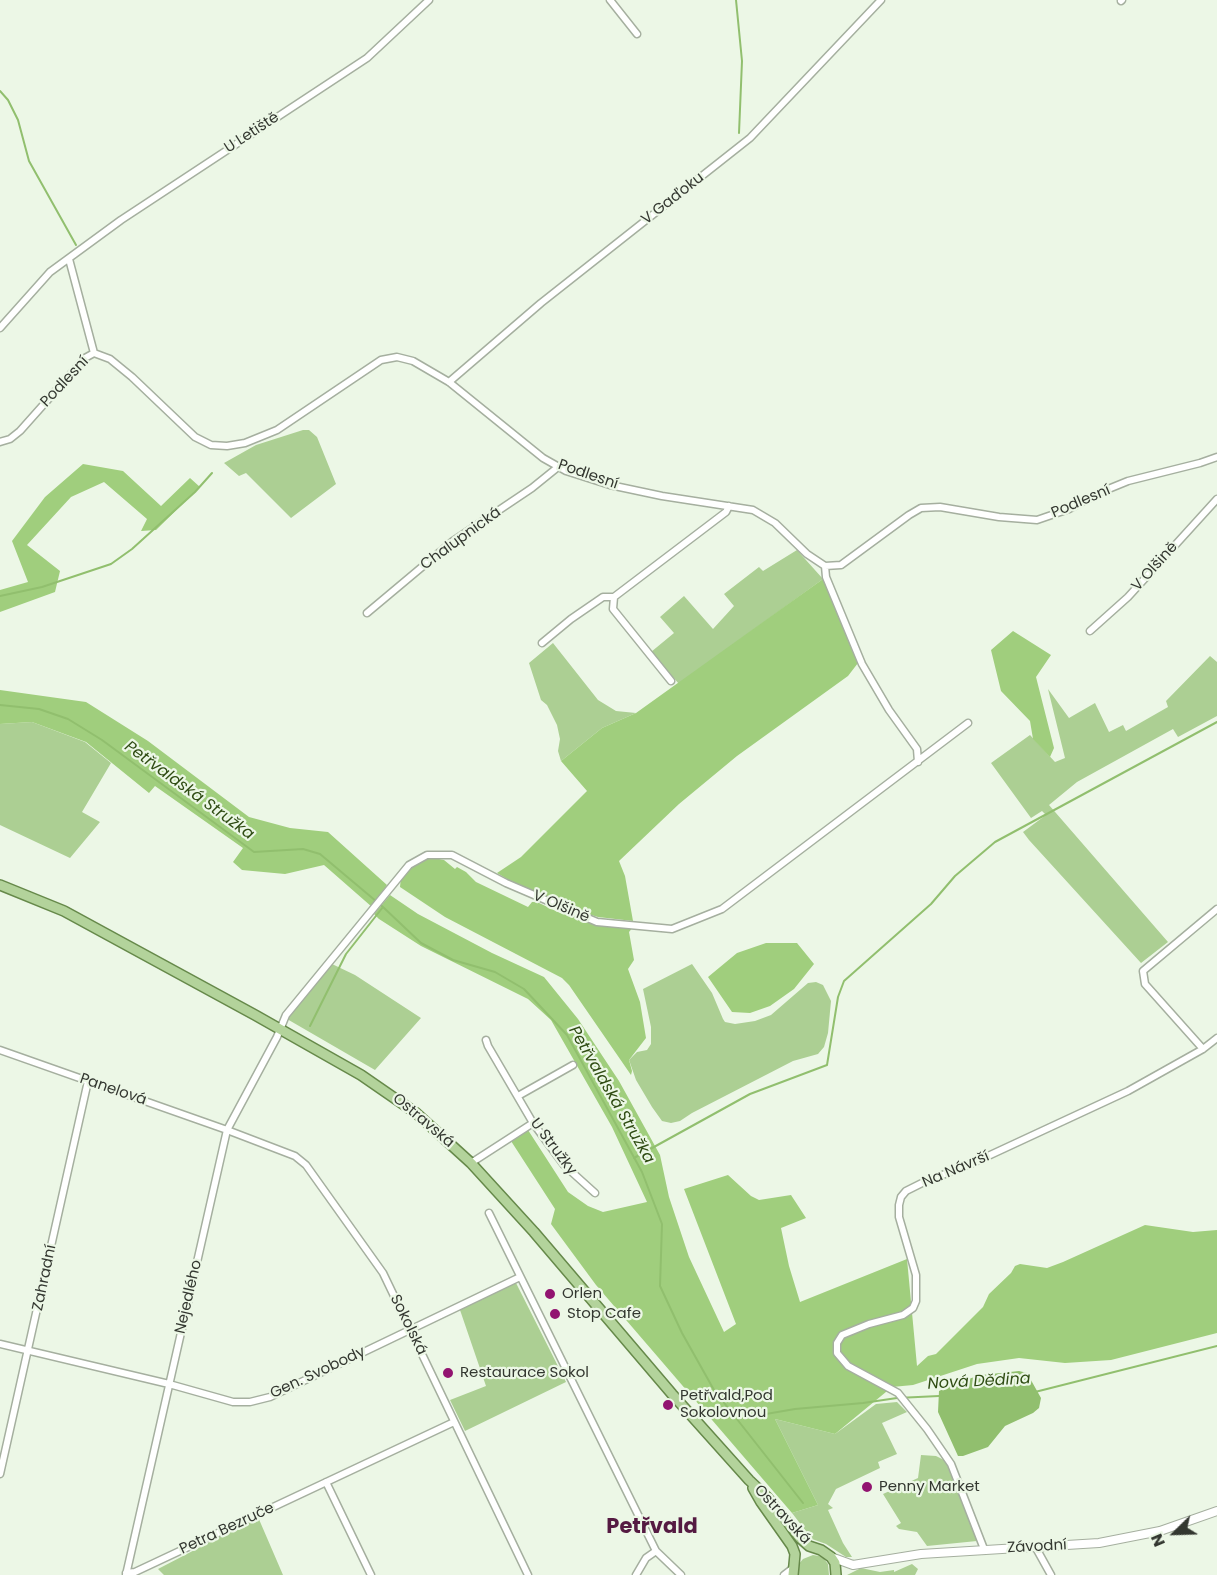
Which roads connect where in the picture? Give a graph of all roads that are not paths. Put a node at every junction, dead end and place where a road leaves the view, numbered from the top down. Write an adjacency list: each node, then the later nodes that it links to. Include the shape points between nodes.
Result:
1 (429, 0): 5 (street, U Letiště, via 367,58 121,220)
2 (610, 0): 4 (street)
3 (881, 0): 8 (street, V Gaďoku, via 750,138 541,303)
4 (637, 34)
5 (69, 259): 6 (street, U Letiště, via 50,272); 7 (street)
6 (0, 328)
7 (94, 353): 8 (street, Podlesní, via 110,359 195,437 212,445 245,443 277,430 381,360 396,357 413,361); 9 (street, Podlesní, via 85,358 20,431)
8 (449, 382): 11 (street, Podlesní)
9 (0, 442)
10 (1217, 457): 14 (street, Podlesní, via 1128,481 1037,520 921,508 841,565)
11 (558, 466): 13 (street, Podlesní, via 610,485); 16 (street, Chalupnická, via 453,541)
12 (1217, 500): 17 (street, V Olšině, via 1128,597)
13 (729, 506): 14 (street, Podlesní, via 753,510 775,523); 15 (street)
14 (825, 567): 21 (street, via 825,577 862,664 917,749)
15 (614, 597): 18 (street, via 603,597); 19 (street, via 612,609)
16 (367, 613)
17 (1090, 632)
18 (542, 643)
19 (671, 681)
20 (968, 723): 21 (street, V Olšině)
21 (918, 762): 24 (street, V Olšině, via 722,909 672,929 597,922 452,855 427,855 409,865)
22 (0, 885): 24 (main road, Ostravská, via 63,911)
23 (1217, 909): 27 (street, via 1143,971 1145,984)
24 (279, 1029): 33 (street, Nejedlého); 34 (main road, Ostravská, via 388,1092)
25 (1217, 1038): 27 (street, Na Návrší)
26 (486, 1040): 31 (street, U Stružky)
27 (1203, 1049): 49 (street, Na Návrší, via 1128,1091 906,1191 900,1200 899,1217 916,1275 913,1308 903,1315 860,1327 838,1340 837,1352 843,1362 898,1393 927,1429 951,1464)
28 (0, 1050): 30 (street, Panelová)
29 (573, 1065): 31 (street)
30 (88, 1081): 33 (street, Panelová); 40 (street, Zahradní)
31 (518, 1096): 32 (street, U Stružky)
32 (533, 1123): 34 (street); 35 (street, U Stružky, via 564,1165)
33 (227, 1130): 38 (street, Sokolská, via 295,1156 306,1165 383,1273); 41 (street, Nejedlého)
34 (471, 1163): 44 (main road, Ostravská)
35 (595, 1193)
36 (489, 1213): 37 (street)
37 (520, 1277): 38 (street, Gen. Svobody); 50 (street)
38 (410, 1330): 41 (street, Gen. Svobody, via 270,1397 250,1402 232,1402); 42 (street, Sokolská)
39 (0, 1344): 40 (street, Gen. Svobody)
40 (29, 1350): 41 (street, Gen. Svobody); 43 (street, Zahradní)
41 (169, 1384): 54 (street, Nejedlého)
42 (454, 1422): 45 (street, Petra Bezruče); 57 (street, Sokolská)
43 (0, 1474)
44 (749, 1480): 48 (main road, Ostravská, via 800,1538); 53 (main road, Ostravská, via 792,1546)
45 (326, 1482): 54 (street, Petra Bezruče); 56 (street)
46 (1217, 1512): 47 (street, Závodní, via 1136,1537)
47 (1036, 1548): 49 (street, Závodní); 61 (street)
48 (816, 1549): 51 (main road, Ostravská); 53 (main road, Ostravská, via 803,1552)
49 (984, 1550): 52 (street, Závodní, via 921,1554)
50 (656, 1551): 55 (street, via 646,1558); 58 (street)
51 (831, 1557): 52 (street, Závodní); 60 (main road)
52 (853, 1565): 60 (street, Závodní)
53 (794, 1568): 59 (street)
54 (126, 1574)
55 (639, 1574)
56 (371, 1575)
57 (528, 1575)
58 (681, 1575)
59 (784, 1575)
60 (836, 1575)
61 (1051, 1575)

